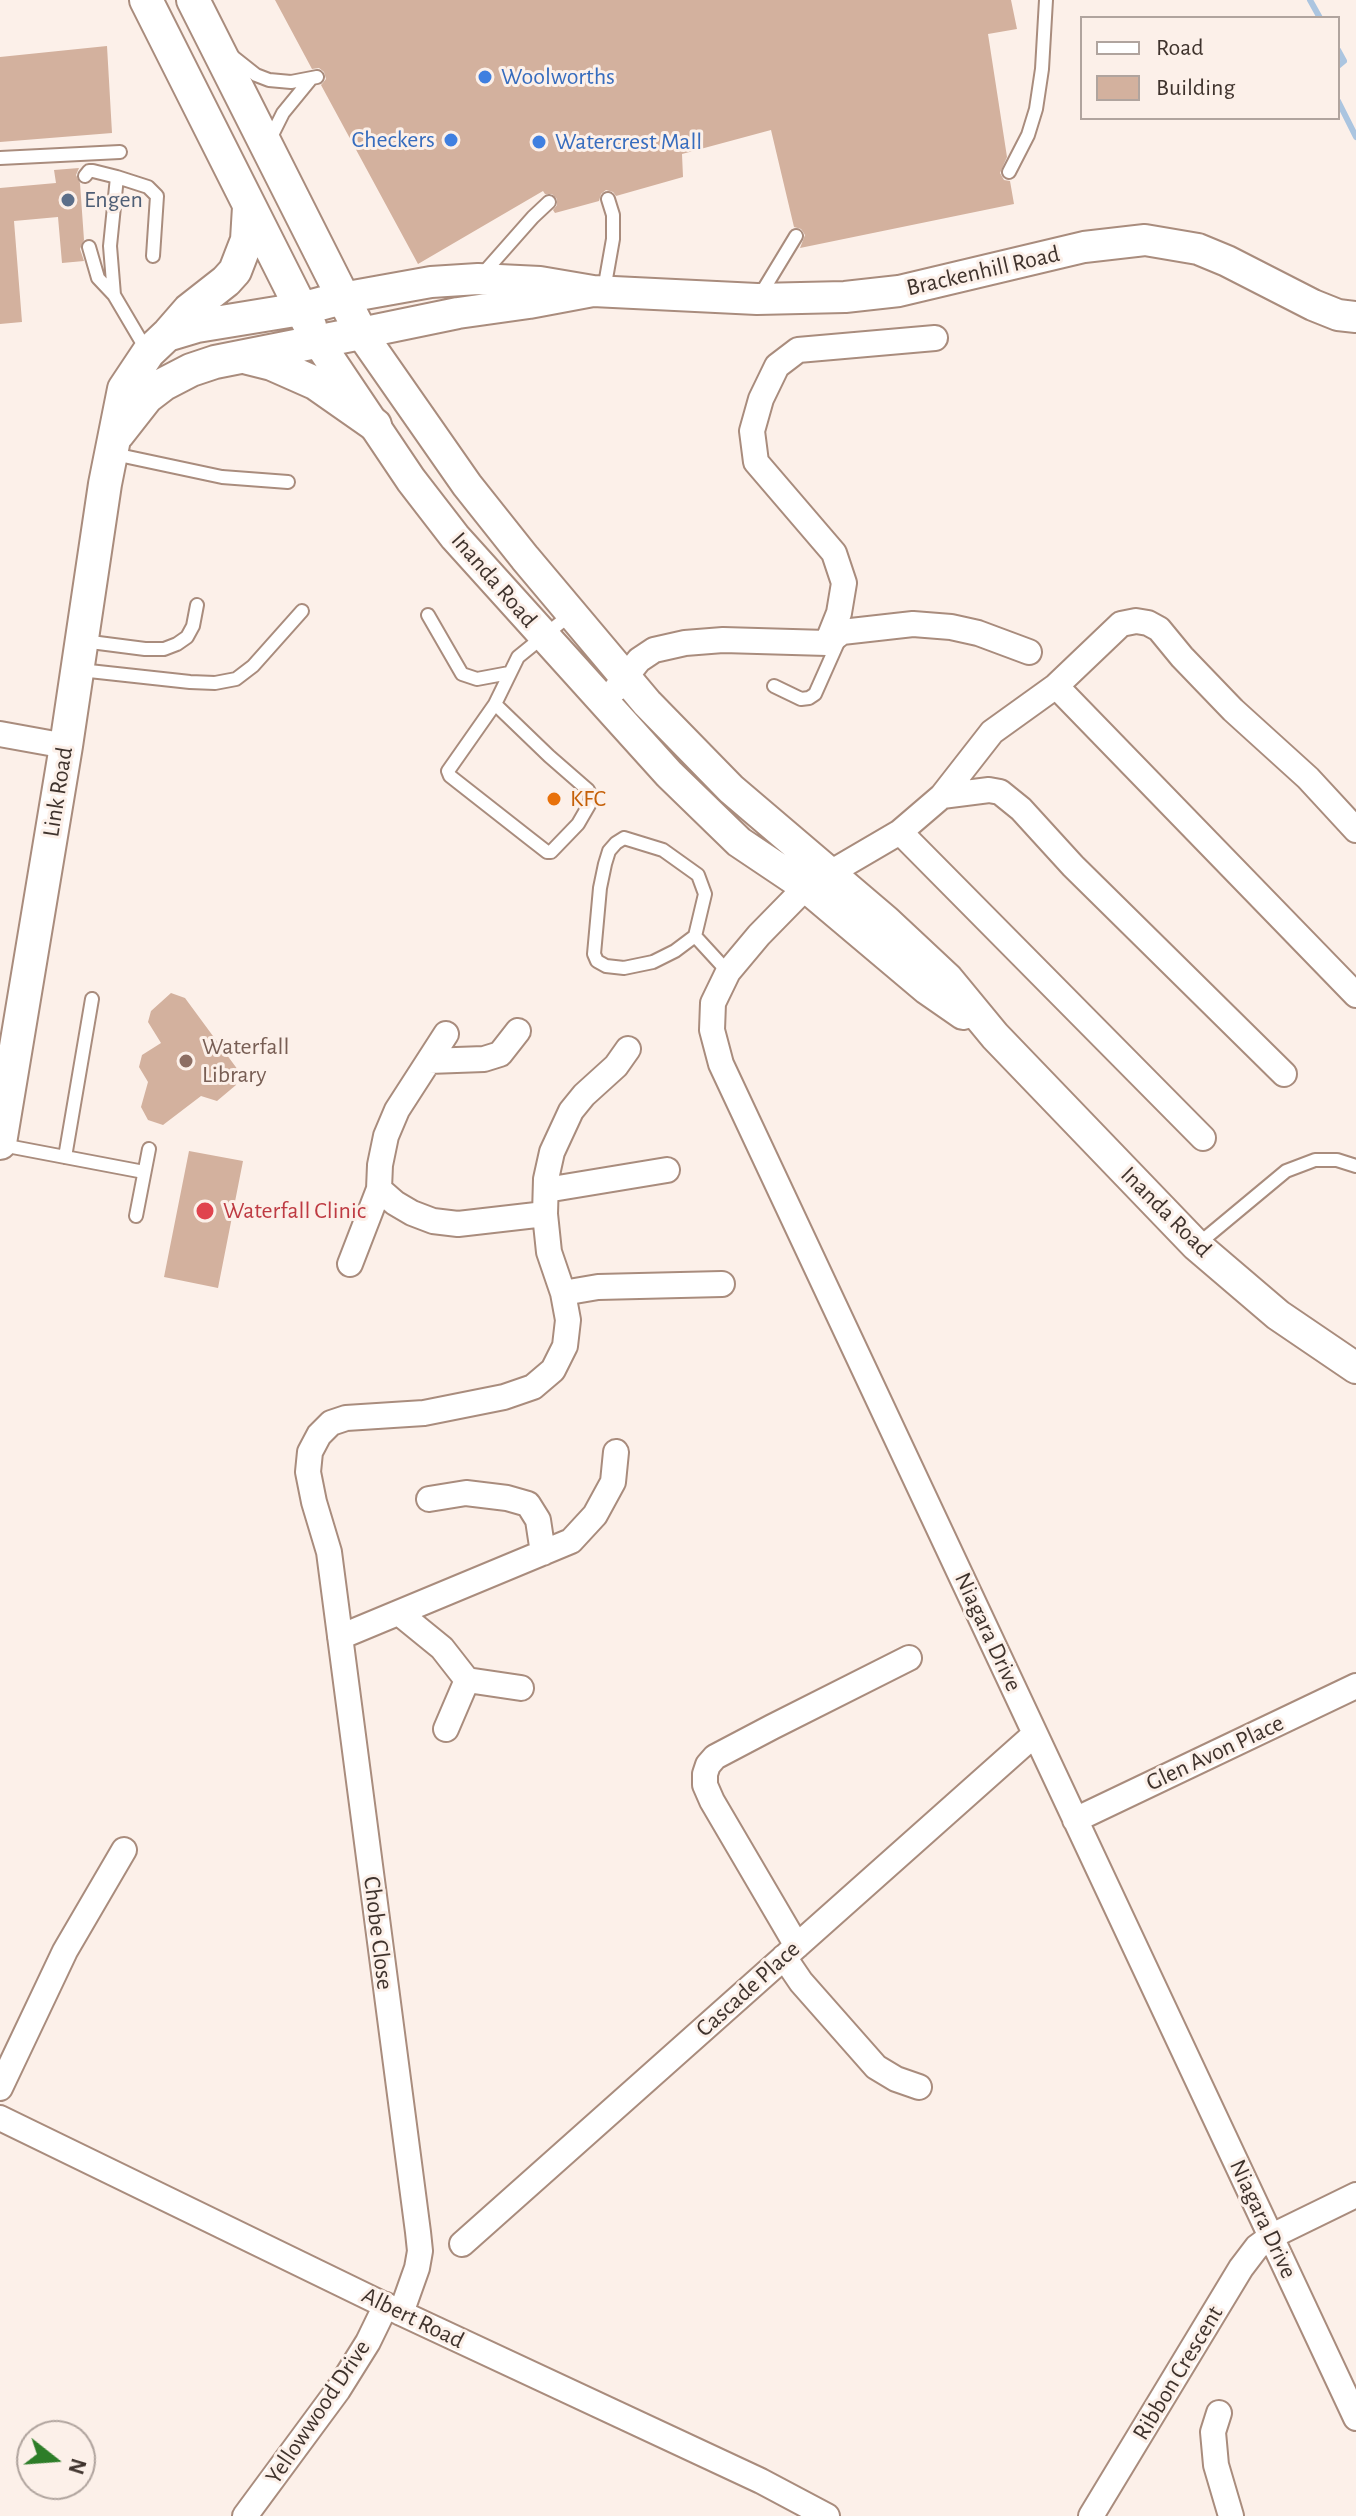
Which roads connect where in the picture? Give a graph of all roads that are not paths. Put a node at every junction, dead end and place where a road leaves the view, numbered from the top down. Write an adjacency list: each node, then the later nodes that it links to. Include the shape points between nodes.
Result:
1 (146, 0): 13 (main road, Inanda Road)
2 (193, 0): 4 (main road, Inanda Road)
3 (1046, 0): 8 (lane, via 1036,109)
4 (211, 37): 6 (main road, Inanda Road); 6 (lane, via 256,75 281,82 313,78 283,113)
5 (120, 152): 7 (lane)
6 (270, 155): 20 (main road, Inanda Road)
7 (0, 158)
8 (1009, 172)
9 (85, 176): 10 (lane, via 93,171)
10 (117, 177): 16 (lane, via 148,187 157,196); 19 (lane, via 110,246)
11 (608, 199): 18 (lane, via 613,239)
12 (549, 202): 17 (lane)
13 (249, 207): 22 (main road, Inanda Road); 27 (main road, Link Road, via 247,240 235,271)
14 (798, 241): 21 (lane)
15 (89, 247): 19 (lane, via 98,278)
16 (153, 256)
17 (478, 279): 18 (street, Brackenhill Road); 20 (street, Brackenhill Road)
18 (598, 291): 21 (street, Brackenhill Road); 24 (street, Brackenhill Road)
19 (114, 295): 27 (lane)
20 (342, 298): 22 (main road); 24 (main road, Inanda Road)
21 (757, 299): 23 (street, Brackenhill Road, via 899,291 1084,247 1145,240 1198,249 1313,305)
22 (301, 309): 26 (main road, Inanda Road); 27 (main road, via 197,326)
23 (1356, 317)
24 (361, 333): 26 (main road, Link Road); 35 (street, Inanda Road, via 467,485)
25 (935, 338): 38 (street, via 798,350 777,366 761,399 752,431 756,462 834,553 844,583)
26 (319, 343): 28 (main road, Link Road); 30 (street, Inanda Road)
27 (158, 344): 29 (main road); 31 (main road, Link Road, via 124,389)
28 (244, 356): 29 (main road, Link Road, via 191,370); 30 (main road, via 315,383)
29 (164, 384): 31 (main road, Link Road, via 135,410)
30 (375, 425): 37 (street, Inanda Road, via 455,537)
31 (112, 447): 32 (lane, via 222,477); 40 (main road, Link Road)
32 (288, 482)
33 (197, 605): 40 (lane, via 193,626 177,644)
34 (302, 611): 40 (lane, via 236,679 190,682)
35 (571, 614): 37 (lane); 42 (street, Inanda Road)
36 (428, 615): 41 (lane, via 462,674 477,679)
37 (543, 636): 41 (lane, via 518,657); 45 (street, Inanda Road)
38 (834, 638): 39 (street, via 913,624 951,627); 42 (street, via 685,643 654,650); 43 (lane, via 815,694 801,699)
39 (1029, 652)
40 (79, 655): 48 (main road, Link Road)
41 (509, 673): 46 (lane)
42 (625, 678): 45 (street); 52 (street, Inanda Road)
43 (774, 686)
44 (1056, 686): 49 (street, Niagara Drive, via 992,732); 50 (street, Niagara Drive, via 1121,624 1148,623); 55 (street)
45 (603, 703): 52 (street, Inanda Road, via 739,842)
46 (495, 704): 46 (lane, via 591,796 578,824 551,852 448,771)
47 (0, 734): 48 (street)
48 (66, 746): 60 (main road, Link Road)
49 (942, 796): 51 (street, Niagara Drive); 62 (street, via 989,790 1021,809)
50 (1356, 830)
51 (900, 832): 52 (street, Niagara Drive); 63 (street)
52 (818, 879): 54 (street, Niagara Drive); 73 (street, Inanda Road, via 886,921 948,979 995,1036)
53 (695, 936): 53 (lane, via 640,966 614,968 597,961 600,888 616,843 624,838 663,850 698,875 705,894); 54 (lane)
54 (728, 972): 88 (street, Niagara Drive, via 713,1003 712,1030 721,1064)
55 (1356, 995)
56 (92, 999): 66 (lane)
57 (518, 1031): 61 (street, via 500,1054)
58 (446, 1034): 61 (street)
59 (628, 1049): 71 (street, Chobe Close, via 571,1111 552,1152)
60 (7, 1061): 64 (main road, Link Road)
61 (429, 1061): 70 (street, via 408,1089 386,1136)
62 (1284, 1074)
63 (1203, 1138)
64 (0, 1144): 66 (lane)
65 (149, 1149): 69 (lane)
66 (65, 1157): 69 (lane)
67 (1356, 1166): 73 (lane, via 1315,1160 1286,1171)
68 (667, 1170): 71 (street)
69 (144, 1172): 72 (lane)
70 (379, 1189): 71 (street, via 412,1213 458,1224); 74 (street)
71 (545, 1202): 76 (street, Chobe Close, via 549,1252)
72 (136, 1216)
73 (1196, 1245): 77 (street, Inanda Road, via 1278,1315)
74 (350, 1264)
75 (722, 1284): 76 (street, via 598,1287)
76 (563, 1293): 82 (street, Chobe Close, via 565,1346 553,1370 533,1387 424,1413 346,1418 319,1435 308,1472 329,1552)
77 (1356, 1368)
78 (616, 1452): 80 (street, via 613,1482 595,1515 571,1541)
79 (429, 1499): 80 (street, via 466,1493 528,1504 538,1520)
80 (543, 1553): 81 (street)
81 (399, 1613): 82 (street); 84 (street, via 442,1648)
82 (340, 1637): 98 (street, Chobe Close, via 420,2251 417,2268)
83 (909, 1658): 91 (street, via 708,1765 705,1785 712,1801)
84 (467, 1680): 86 (street); 87 (street)
85 (1356, 1686): 89 (street, Glen Avon Place)
86 (521, 1688)
87 (446, 1729)
88 (1035, 1734): 89 (street, Niagara Drive); 91 (street, Cascade Place)
89 (1075, 1820): 96 (street, Niagara Drive)
90 (124, 1850): 93 (street, via 65,1951)
91 (790, 1951): 92 (street, via 801,1982 876,2067); 97 (street, Cascade Place)
92 (919, 2087)
93 (0, 2088)
94 (0, 2118): 98 (street, Albert Road)
95 (1356, 2195): 96 (street, Ribbon Crescent)
96 (1272, 2236): 100 (street, Niagara Drive); 103 (street, Ribbon Crescent, via 1241,2268)
97 (462, 2244)
98 (393, 2309): 101 (street, Yellowwood Drive); 102 (street, Albert Road)
99 (1219, 2413): 104 (street, via 1213,2432 1216,2465)
100 (1356, 2418)
101 (245, 2516)
102 (827, 2516)
103 (1091, 2516)
104 (1231, 2516)

